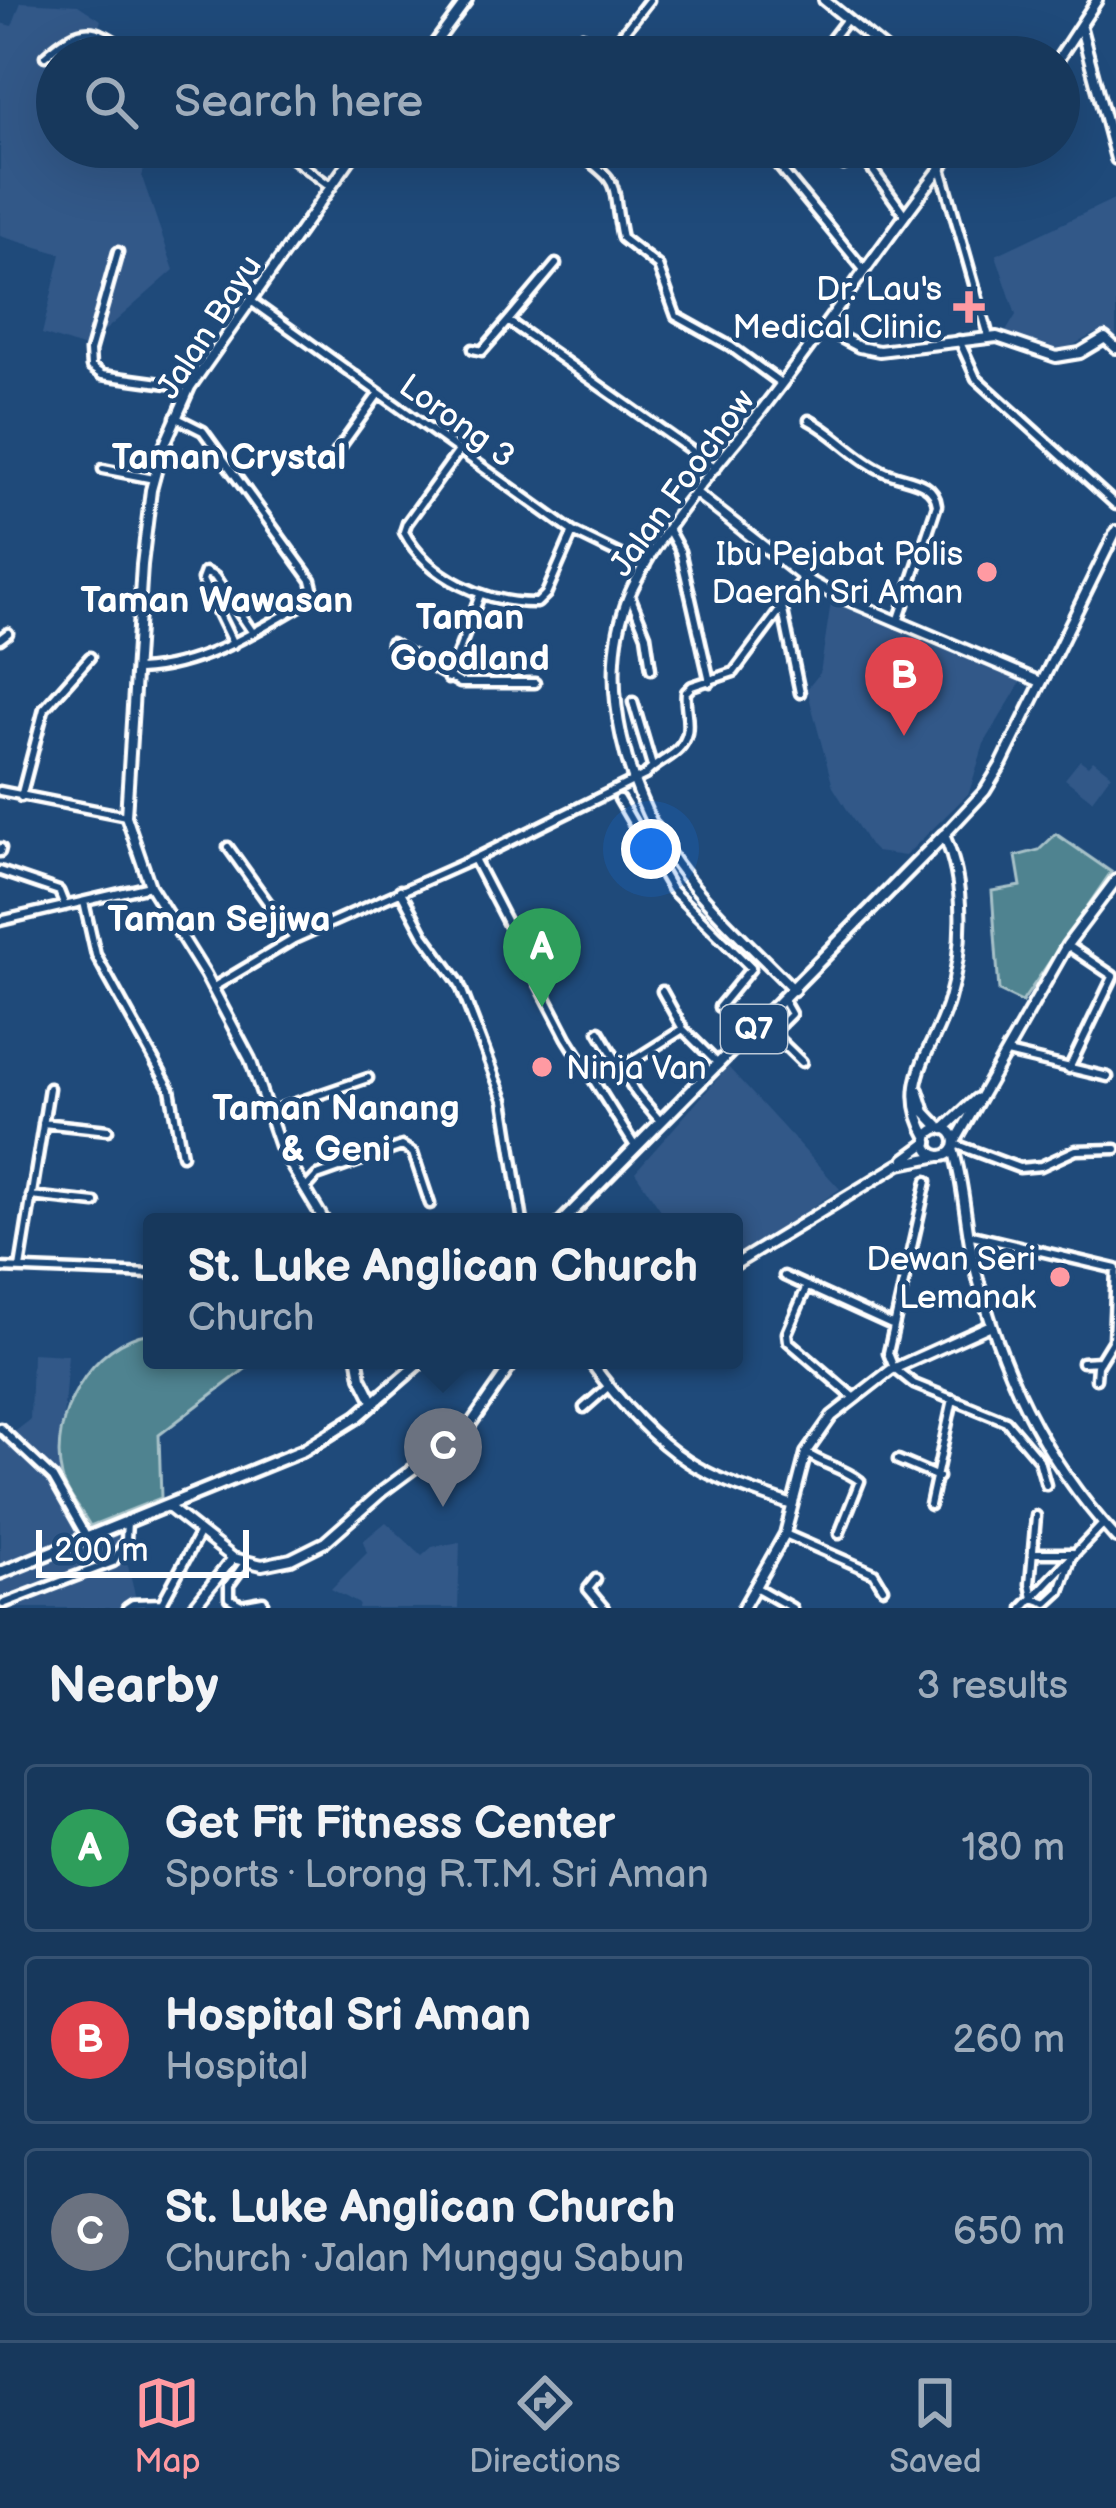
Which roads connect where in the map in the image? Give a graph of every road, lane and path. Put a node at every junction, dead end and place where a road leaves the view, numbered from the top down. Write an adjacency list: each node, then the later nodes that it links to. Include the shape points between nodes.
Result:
1 (467, 0): 9 (street)
2 (649, 0): 10 (street)
3 (824, 0): 5 (street)
4 (1097, 0): 6 (street)
5 (847, 19): 11 (street); 12 (street)
6 (1081, 28): 13 (street); 14 (street)
7 (70, 36): 8 (street)
8 (102, 36)
9 (440, 36)
10 (622, 36)
11 (834, 36)
12 (868, 36)
13 (1075, 36)
14 (1116, 159)
15 (306, 168): 21 (street)
16 (343, 168): 21 (street, Jalan Bayu)
17 (598, 168): 33 (street, via 617,190 622,238 658,266 676,316)
18 (780, 168): 25 (street)
19 (871, 168): 22 (street)
20 (940, 168): 22 (street, Jalan Foochow); 29 (street)
21 (330, 186): 26 (street, Jalan Bayu)
22 (905, 214): 25 (street, Jalan Foochow)
23 (118, 252): 34 (street, via 91,367)
24 (556, 264): 27 (street)
25 (865, 271): 28 (street, Jalan Foochow)
26 (251, 302): 34 (street, Jalan Bayu); 35 (street, Lorong 3)
27 (508, 321): 32 (street, via 482,351); 40 (street)
28 (825, 329): 30 (street, via 879,351); 33 (street, Jalan Foochow)
29 (989, 338): 30 (street); 31 (street, via 1056,356 1105,338)
30 (959, 340): 44 (street, via 976,378)
31 (1116, 347)
32 (473, 349)
33 (782, 384): 40 (street, Jalan Foochow)
34 (190, 387): 36 (street, Jalan Bayu)
35 (379, 393): 38 (street, Lorong 3); 39 (street)
36 (176, 417): 42 (street, Jalan Bayu); 55 (street, via 203,431 314,583 310,600)
37 (809, 420): 53 (street, via 878,469 928,485 936,496)
38 (459, 451): 46 (street, Lorong 3); 50 (street, via 404,532 444,574)
39 (326, 466)
40 (716, 468): 43 (street, Jalan Foochow)
41 (103, 469): 42 (street)
42 (154, 478): 61 (street, Jalan Bayu)
43 (697, 494): 47 (street, Jalan Foochow); 49 (street)
44 (1116, 506)
45 (1116, 531): 64 (street, Q7)
46 (572, 532): 48 (street, Lorong 3); 50 (street, via 542,601)
47 (674, 538): 48 (street, Jalan Foochow); 63 (street)
48 (645, 566): 51 (street, Jalan Foochow)
49 (804, 578): 52 (street); 53 (street)
50 (480, 595): 62 (street)
51 (629, 595): 60 (street); 68 (street, Jalan Foochow, via 616,651 616,704 622,747)
52 (782, 606): 63 (street, via 734,672); 66 (street)
53 (898, 622): 64 (street)
54 (8, 633): 56 (street)
55 (253, 633): 58 (street); 58 (street, via 205,572)
56 (0, 639)
57 (392, 643): 62 (street)
58 (233, 644): 61 (street)
59 (91, 658): 70 (street, via 44,709)
60 (651, 669)
61 (138, 670): 72 (street, Jalan Bayu)
62 (448, 679): 65 (street)
63 (710, 682): 68 (street, via 686,692 687,734 676,753)
64 (1040, 682): 73 (street, Q7, via 993,780)
65 (535, 683)
66 (800, 692)
67 (633, 702): 68 (street)
68 (644, 774): 75 (street); 77 (street, Jalan Foochow, via 665,844)
69 (0, 791): 70 (street)
70 (21, 797): 72 (street)
71 (620, 799): 81 (street)
72 (126, 816): 79 (street, Jalan Bayu)
73 (944, 835): 89 (main road, Q7); 102 (street, via 960,886 955,972)
74 (228, 847): 85 (street)
75 (474, 859): 80 (street); 114 (street, via 567,1038)
76 (0, 872): 83 (street, via 59,891)
77 (686, 877): 81 (street); 89 (street, Jalan Foochow)
78 (1116, 880): 86 (street)
79 (150, 886): 82 (street); 88 (street, Jalan Bayu)
80 (400, 890): 85 (street); 126 (street, via 459,983 504,1100)
81 (672, 890): 92 (street, via 752,968)
82 (84, 902): 83 (street); 116 (street, via 97,955 170,1089)
83 (65, 907): 84 (street)
84 (0, 921)
85 (294, 939): 88 (street)
86 (1067, 945): 87 (street); 97 (street)
87 (1115, 977): 101 (street)
88 (212, 988): 107 (street, Jalan Bayu)
89 (794, 990): 91 (main road, Q7)
90 (662, 991): 94 (street)
91 (784, 1000): 93 (main road, Q7); 96 (street, via 790,1014)
92 (719, 1007)
93 (761, 1022): 96 (street); 99 (main road, Q7)
94 (683, 1029): 99 (street); 100 (street)
95 (599, 1031): 100 (street)
96 (772, 1032): 98 (street)
97 (1004, 1052): 101 (street); 106 (street)
98 (802, 1062)
99 (718, 1065): 109 (main road, Q7)
100 (620, 1069): 109 (street)
101 (1069, 1069): 104 (street)
102 (917, 1077): 110 (street, via 922,1106); 112 (street, via 915,1106)
103 (368, 1078): 107 (street)
104 (1108, 1078)
105 (49, 1088): 108 (street)
106 (978, 1099): 110 (street); 113 (street)
107 (269, 1112): 121 (street, Jalan Bayu)
108 (43, 1123): 111 (street); 122 (street)
109 (661, 1123): 114 (main road, Q7)
110 (942, 1128): 112 (street); 113 (street)
111 (108, 1130)
112 (928, 1140): 117 (street); 118 (street)
113 (954, 1145): 115 (street, via 1018,1168 1076,1150); 117 (street); 120 (street)
114 (636, 1148): 127 (main road, Q7)
115 (1116, 1149)
116 (182, 1155)
117 (941, 1156): 118 (street); 120 (street)
118 (900, 1164): 129 (street)
119 (927, 1181): 137 (street)
120 (958, 1181): 128 (street)
121 (305, 1189): 124 (street, via 313,1178 402,1146 413,1153); 125 (street, Jalan Bayu)
122 (31, 1196): 123 (street); 131 (street)
123 (95, 1203)
124 (430, 1204)
125 (320, 1213)
126 (522, 1213)
127 (571, 1213)
128 (968, 1234): 132 (street); 136 (street)
129 (743, 1263)
130 (0, 1268): 131 (street)
131 (20, 1268): 133 (street)
132 (1116, 1269): 138 (street, via 1113,1340)
133 (143, 1274)
134 (784, 1276): 135 (street)
135 (807, 1286): 137 (street); 147 (street, via 788,1341)
136 (991, 1325): 140 (street); 152 (street)
137 (895, 1326): 140 (street, via 888,1353)
138 (1100, 1361): 139 (street); 145 (street)
139 (1082, 1362)
140 (894, 1368): 147 (street); 148 (street)
141 (360, 1369): 149 (street)
142 (413, 1369): 149 (main road)
143 (509, 1369): 172 (street, via 468,1428 325,1542 278,1563)
144 (596, 1369): 146 (street)
145 (1096, 1379)
146 (609, 1387): 150 (street); 158 (street, via 689,1462)
147 (853, 1397): 154 (street)
148 (953, 1399): 153 (street, via 998,1415); 156 (street)
149 (374, 1403): 160 (main road, via 270,1464)
150 (584, 1408)
151 (0, 1428): 167 (street, via 53,1478)
152 (1038, 1430): 153 (street); 163 (street)
153 (1024, 1442): 157 (street)
154 (806, 1453): 158 (street); 166 (street, via 860,1481)
155 (898, 1460): 156 (street)
156 (938, 1477): 159 (street)
157 (1046, 1485)
158 (792, 1504): 165 (street)
159 (930, 1505)
160 (167, 1506): 162 (main road); 164 (street)
161 (1036, 1516): 169 (street)
162 (127, 1521): 167 (main road); 179 (street, via 112,1562)
163 (1103, 1524): 168 (street); 170 (street)
164 (199, 1534): 171 (street); 180 (street, via 161,1603)
165 (785, 1534): 175 (street); 176 (street, via 874,1573)
166 (839, 1534)
167 (87, 1538): 173 (main road)
168 (1116, 1538)
169 (1033, 1552): 170 (street); 177 (street)
170 (1073, 1553): 177 (street); 177 (street, via 1057,1597 1043,1604)
171 (233, 1558): 172 (street); 181 (street)
172 (245, 1563): 178 (street, via 229,1598)
173 (0, 1573)
174 (596, 1580): 182 (street, via 588,1589)
175 (755, 1587): 183 (street); 184 (street)
176 (883, 1588)
177 (1033, 1595): 185 (street)
178 (263, 1601)
179 (2, 1603)
180 (127, 1608)
181 (193, 1608)
182 (604, 1608)
183 (743, 1608)
184 (792, 1608)
185 (1023, 1608)

